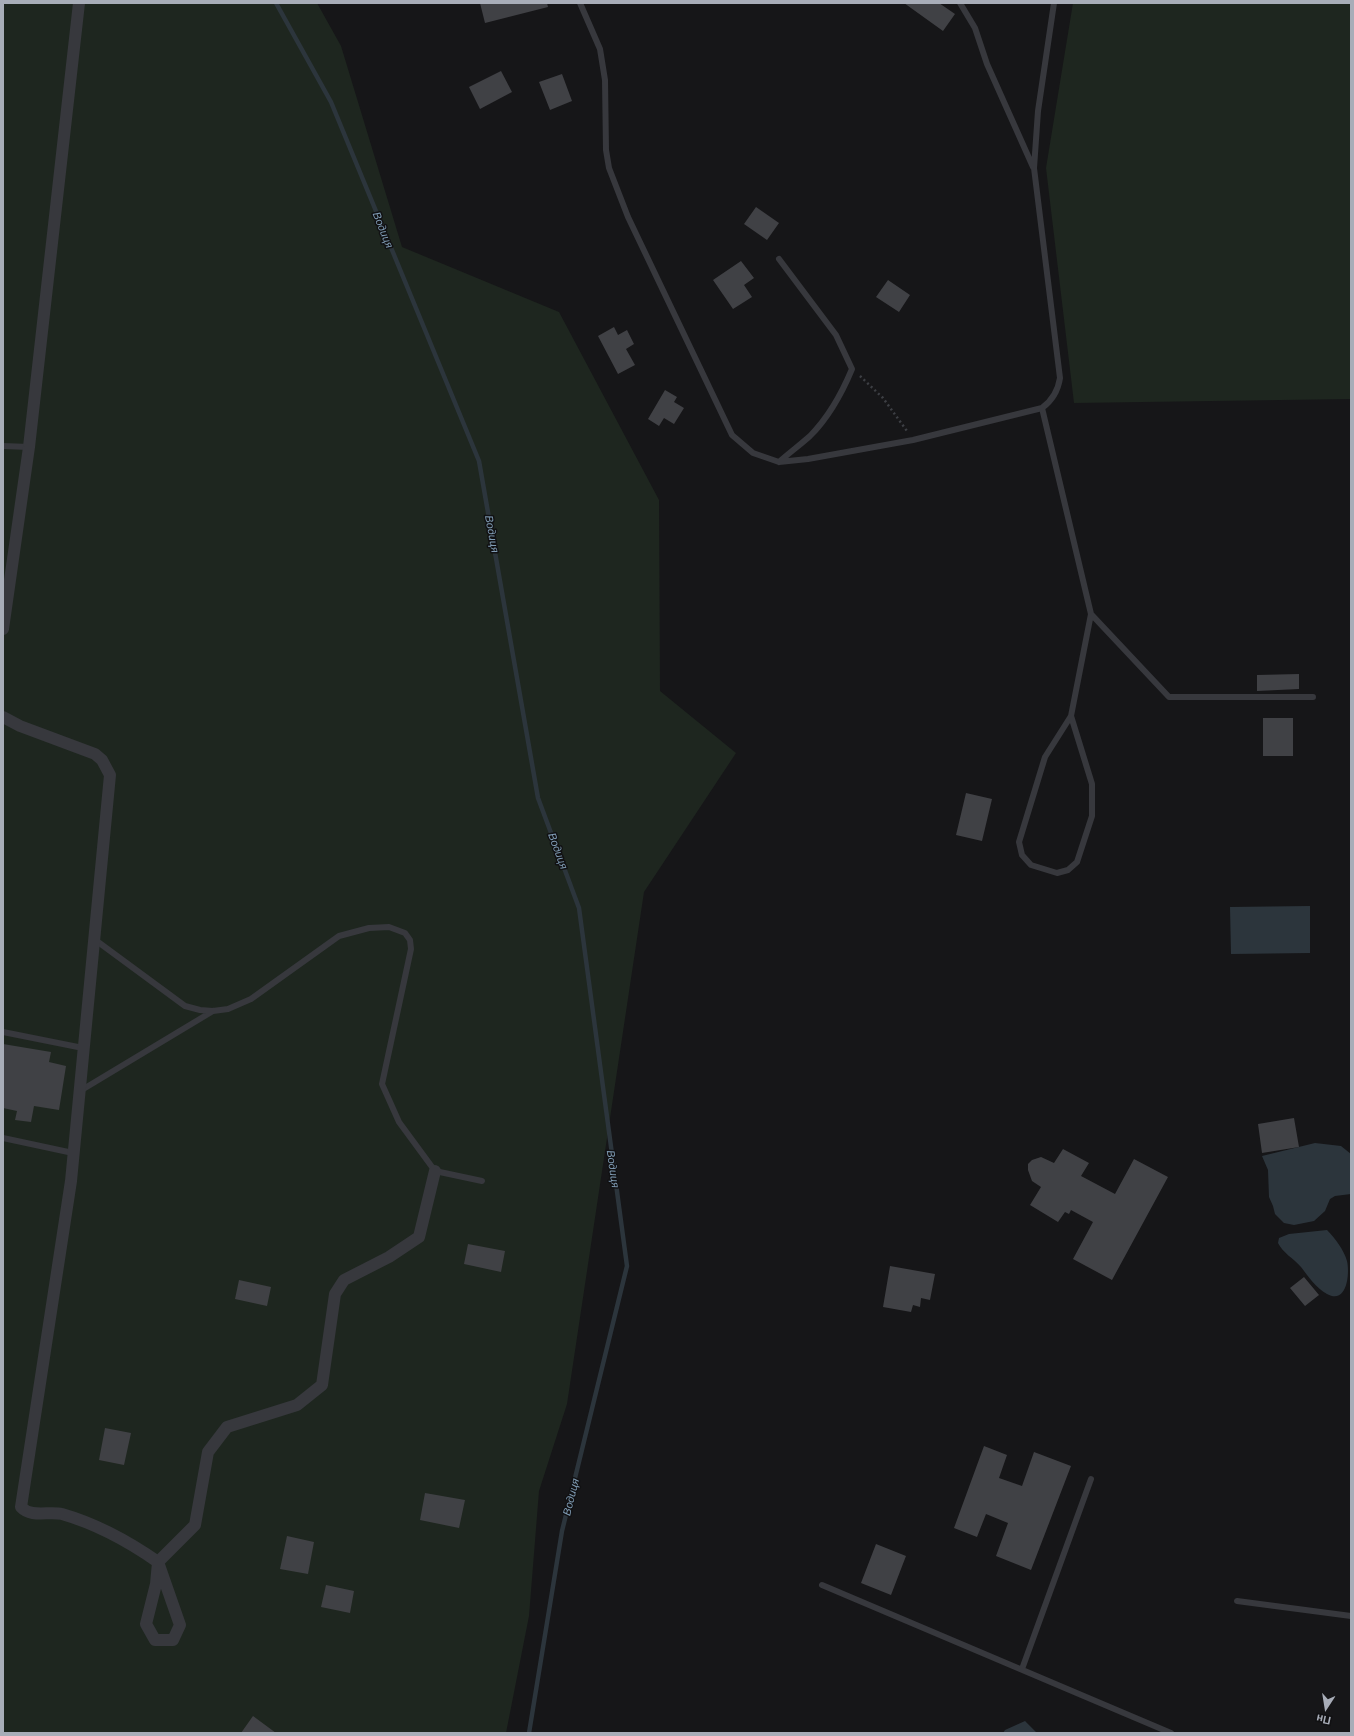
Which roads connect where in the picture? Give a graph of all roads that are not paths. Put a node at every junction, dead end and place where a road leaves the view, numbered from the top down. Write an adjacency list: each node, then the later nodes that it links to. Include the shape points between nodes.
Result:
1 (78, 3): 9 (street)
2 (580, 3): 10 (lane, via 600,49 605,80 606,150 609,168 628,217 732,435 752,454)
3 (960, 3): 5 (lane, via 975,28 986,64)
4 (1054, 3): 5 (lane, via 1038,111)
5 (1034, 168): 7 (lane, via 1060,378 1054,396)
6 (779, 259): 10 (lane, via 836,335 852,369 832,410 810,436)
7 (1042, 408): 10 (lane, via 913,440); 11 (lane)
8 (3, 446): 9 (lane)
9 (29, 447): 12 (street)
10 (779, 462)
11 (1091, 614): 13 (lane, via 1169,697); 14 (lane)
12 (3, 629)
13 (1313, 697)
14 (1071, 716): 14 (lane, via 1045,757 1019,842 1022,855 1031,865 1057,873 1068,870 1077,862 1092,816 1092,784)
15 (3, 717): 16 (street, via 20,726 95,754 102,760 110,775)
16 (93, 938): 17 (lane, via 185,1006); 19 (street)
17 (213, 1011): 20 (lane); 23 (lane, via 228,1009 251,999 339,936 369,928 389,927 404,933 410,940 411,948 382,1084 399,1122)
18 (3, 1032): 19 (lane)
19 (83, 1048): 20 (street)
20 (79, 1092): 22 (street)
21 (3, 1138): 22 (lane)
22 (73, 1153): 26 (street, via 21,1508 32,1513 59,1513 86,1521 135,1546)
23 (435, 1171): 24 (lane); 26 (street, via 419,1237 389,1257 344,1280 335,1294 322,1385 297,1405 227,1427 208,1452 195,1525)
24 (482, 1181)
25 (1091, 1479): 30 (lane)
26 (158, 1562): 26 (street, via 180,1625 173,1640 155,1640 146,1624 156,1584)
27 (822, 1585): 30 (lane)
28 (1237, 1601): 29 (lane)
29 (1351, 1616)
30 (1022, 1669): 31 (lane)
31 (1171, 1733)

